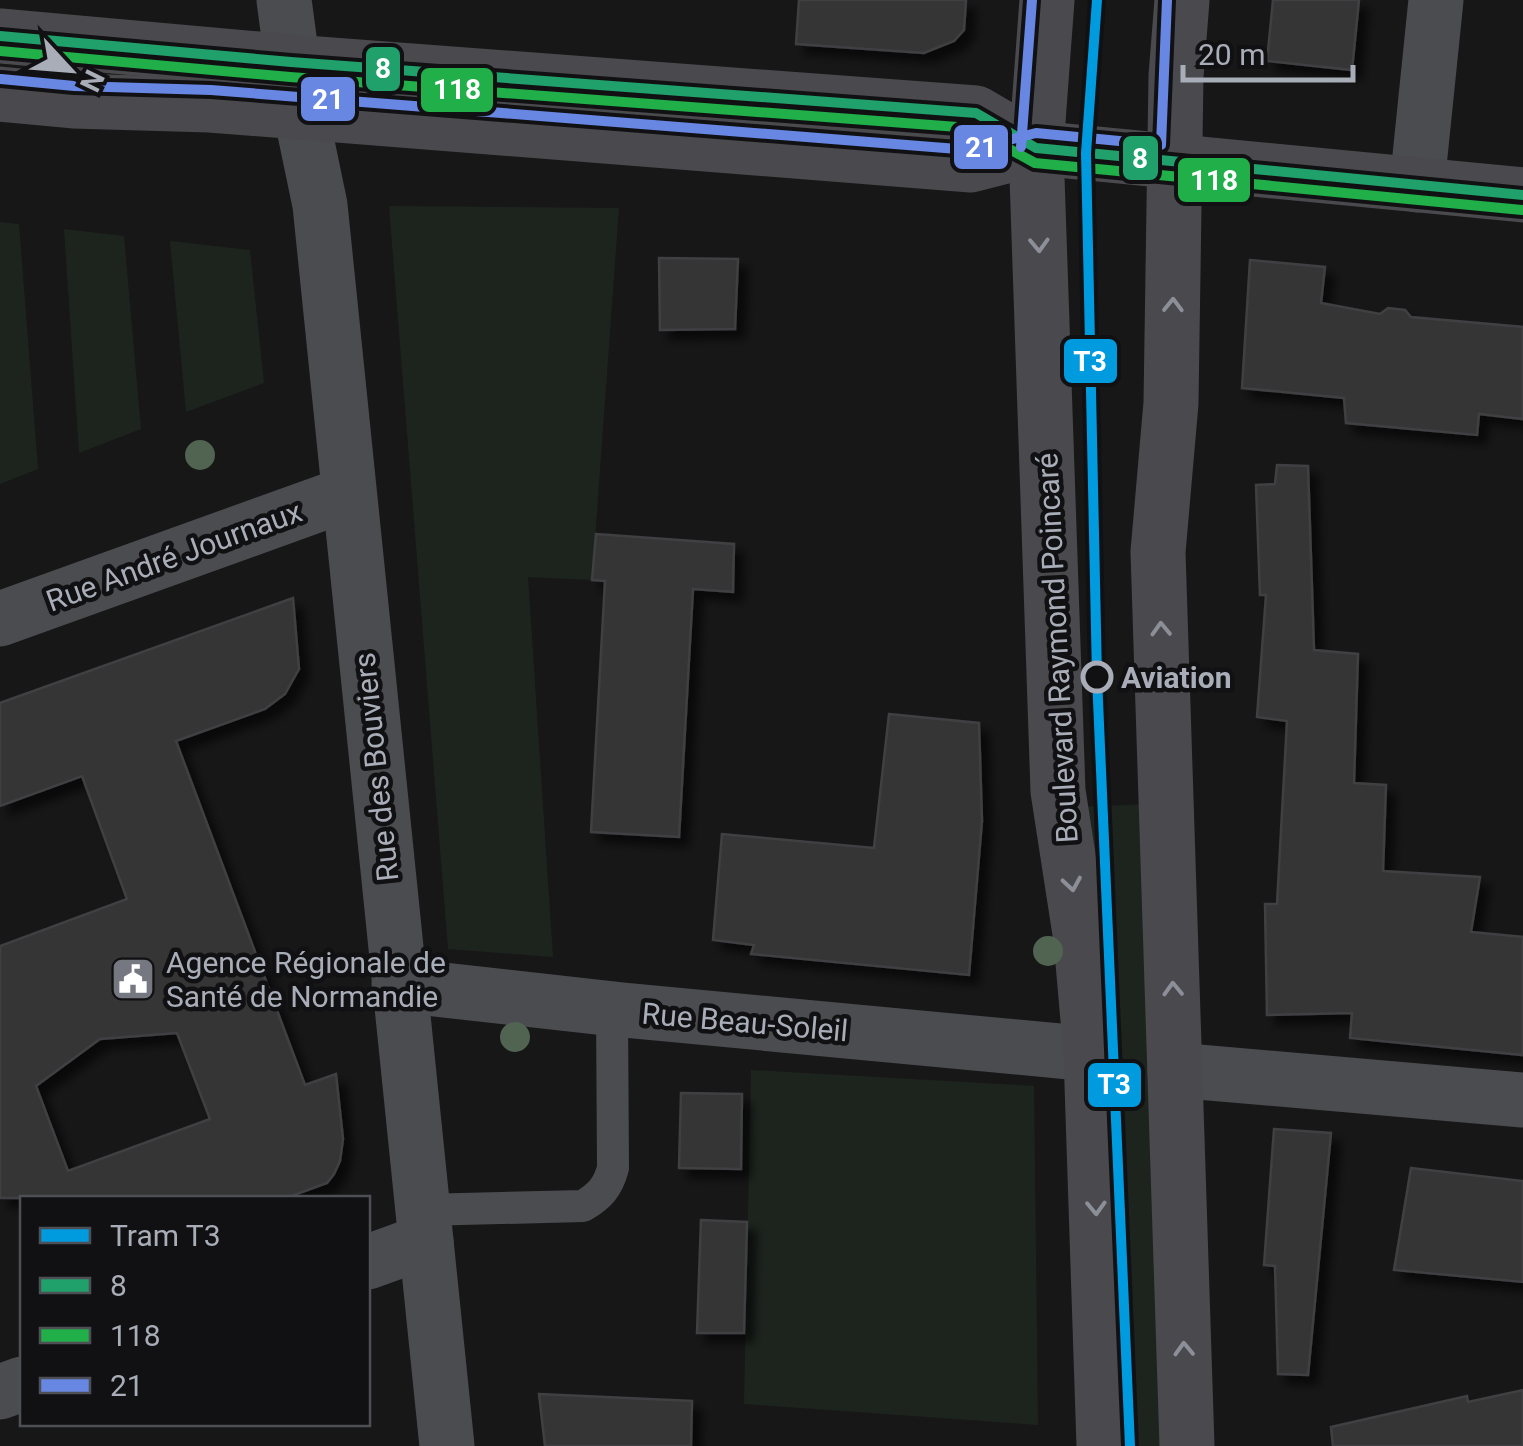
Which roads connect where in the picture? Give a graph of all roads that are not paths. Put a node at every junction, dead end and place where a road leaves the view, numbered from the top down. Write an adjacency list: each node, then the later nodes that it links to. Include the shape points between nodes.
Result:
1 (284, 0): 6 (street, Rue des Bouviers)
2 (1048, 0): 8 (main road, Boulevard Raymond Poincaré)
3 (1182, 0): 9 (main road)
4 (1436, 0): 10 (street)
5 (0, 36): 6 (main road)
6 (296, 88): 7 (main road, via 210,105); 8 (main road, via 976,114); 12 (street, Rue des Bouviers, via 320,205)
7 (0, 94)
8 (1036, 148): 9 (main road); 16 (main road, Boulevard Raymond Poincaré, one-way to 16, via 1058,791)
9 (1175, 161): 10 (main road); 17 (main road, one-way to 9, via 1158,552 1172,403)
10 (1418, 185): 11 (main road)
11 (1523, 195)
12 (347, 494): 13 (street, Rue André Journaux); 14 (street, Rue des Bouviers)
13 (0, 619)
14 (398, 985): 15 (street, Rue Beau-Soleil); 19 (street, Rue des Bouviers)
15 (612, 1008): 16 (street, Rue Beau-Soleil); 19 (lane, via 609,1184 583,1206)
16 (1091, 1054): 22 (main road, Boulevard Raymond Poincaré, one-way to 22)
17 (1175, 1070): 18 (street); 23 (main road, one-way to 17)
18 (1523, 1100)
19 (425, 1225): 20 (street); 21 (street, Rue des Bouviers)
20 (370, 1261)
21 (447, 1446)
22 (1104, 1446)
23 (1187, 1446)

